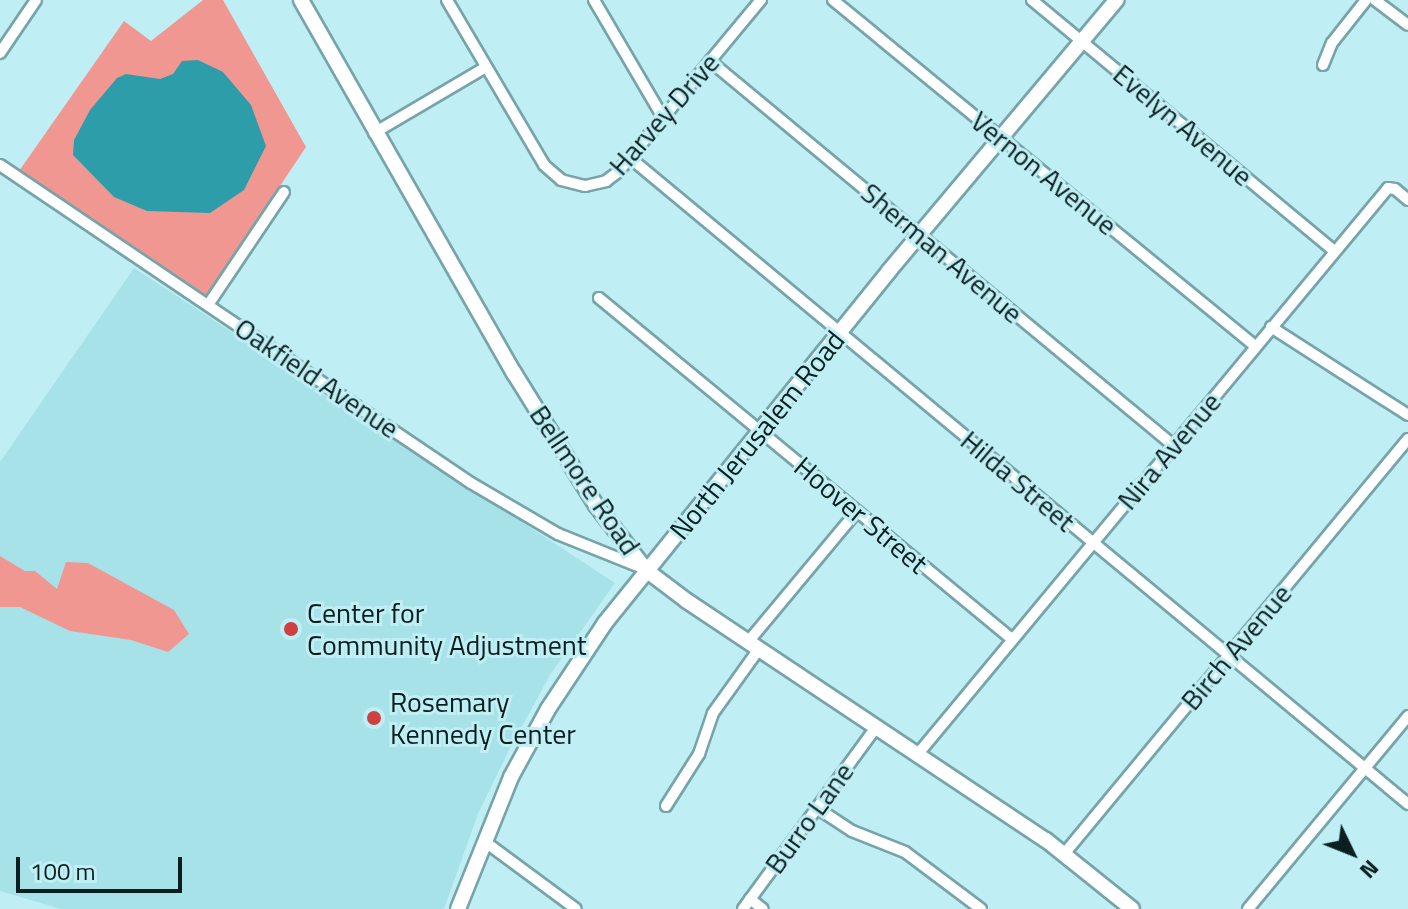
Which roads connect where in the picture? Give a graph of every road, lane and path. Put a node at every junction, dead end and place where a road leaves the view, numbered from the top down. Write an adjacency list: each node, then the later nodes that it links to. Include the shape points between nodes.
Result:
1 (36, 0): 13 (street)
2 (301, 0): 18 (main road, Bellmore Road)
3 (447, 0): 16 (street)
4 (594, 0): 17 (street)
5 (761, 0): 14 (street, Harvey Drive)
6 (833, 0): 19 (street, Vernon Avenue)
7 (1032, 0): 12 (street, Evelyn Avenue)
8 (1116, 0): 12 (main road, North Jerusalem Road)
9 (1366, 0): 15 (street, via 1332,43)
10 (1375, 0): 11 (street)
11 (1408, 25)
12 (1082, 41): 19 (main road, North Jerusalem Road); 25 (street, Evelyn Avenue)
13 (0, 53)
14 (710, 61): 17 (street, Harvey Drive); 24 (street, Sherman Avenue)
15 (1323, 65)
16 (486, 67): 18 (street); 20 (street, Harvey Drive, via 550,171 561,180 585,186 606,181)
17 (662, 116): 20 (street, Harvey Drive)
18 (374, 133): 37 (main road, Bellmore Road, via 596,505)
19 (1001, 138): 24 (main road, North Jerusalem Road); 30 (street, Vernon Avenue)
20 (629, 157): 29 (street, Hilda Street)
21 (0, 165): 27 (street, Oakfield Avenue)
22 (284, 192): 27 (street)
23 (1408, 200): 25 (street, Nira Avenue, via 1392,187)
24 (919, 235): 29 (main road, North Jerusalem Road); 34 (street, Sherman Avenue)
25 (1334, 251): 28 (street, Nira Avenue)
26 (599, 298): 32 (street, Hoover Street)
27 (208, 305): 37 (street, Oakfield Avenue, via 471,483 558,534)
28 (1271, 327): 30 (street, Nira Avenue); 31 (street)
29 (840, 333): 32 (main road, North Jerusalem Road); 36 (street, Hilda Street)
30 (1255, 346): 34 (street, Nira Avenue)
31 (1408, 415)
32 (760, 431): 35 (street, Hoover Street); 37 (main road, North Jerusalem Road)
33 (1408, 439): 40 (street, Birch Avenue)
34 (1173, 445): 36 (street, Nira Avenue)
35 (857, 511): 38 (street, Hoover Street); 39 (street)
36 (1093, 543): 38 (street, Nira Avenue); 40 (street, Hilda Street)
37 (646, 570): 39 (main road, Bellmore Road); 48 (main road, North Jerusalem Road, via 548,709)
38 (1012, 639): 43 (street, Nira Avenue)
39 (754, 646): 42 (main road, Bellmore Road); 46 (street)
40 (1229, 655): 44 (street, Hilda Street); 49 (street, Birch Avenue)
41 (1408, 716): 44 (street)
42 (876, 727): 43 (main road, Bellmore Road); 47 (street, Burro Lane)
43 (917, 755): 49 (main road, Bellmore Road)
44 (1365, 768): 45 (street, Hilda Street); 56 (street)
45 (1408, 804)
46 (666, 806)
47 (817, 808): 50 (street, Burro Lane); 51 (street, via 852,831 905,852)
48 (484, 841): 52 (main road, North Jerusalem Road); 53 (street)
49 (1064, 854): 55 (main road, Bellmore Road)
50 (746, 904): 54 (street)
51 (978, 908)
52 (458, 909)
53 (576, 909)
54 (763, 909)
55 (1132, 909)
56 (1248, 909)

